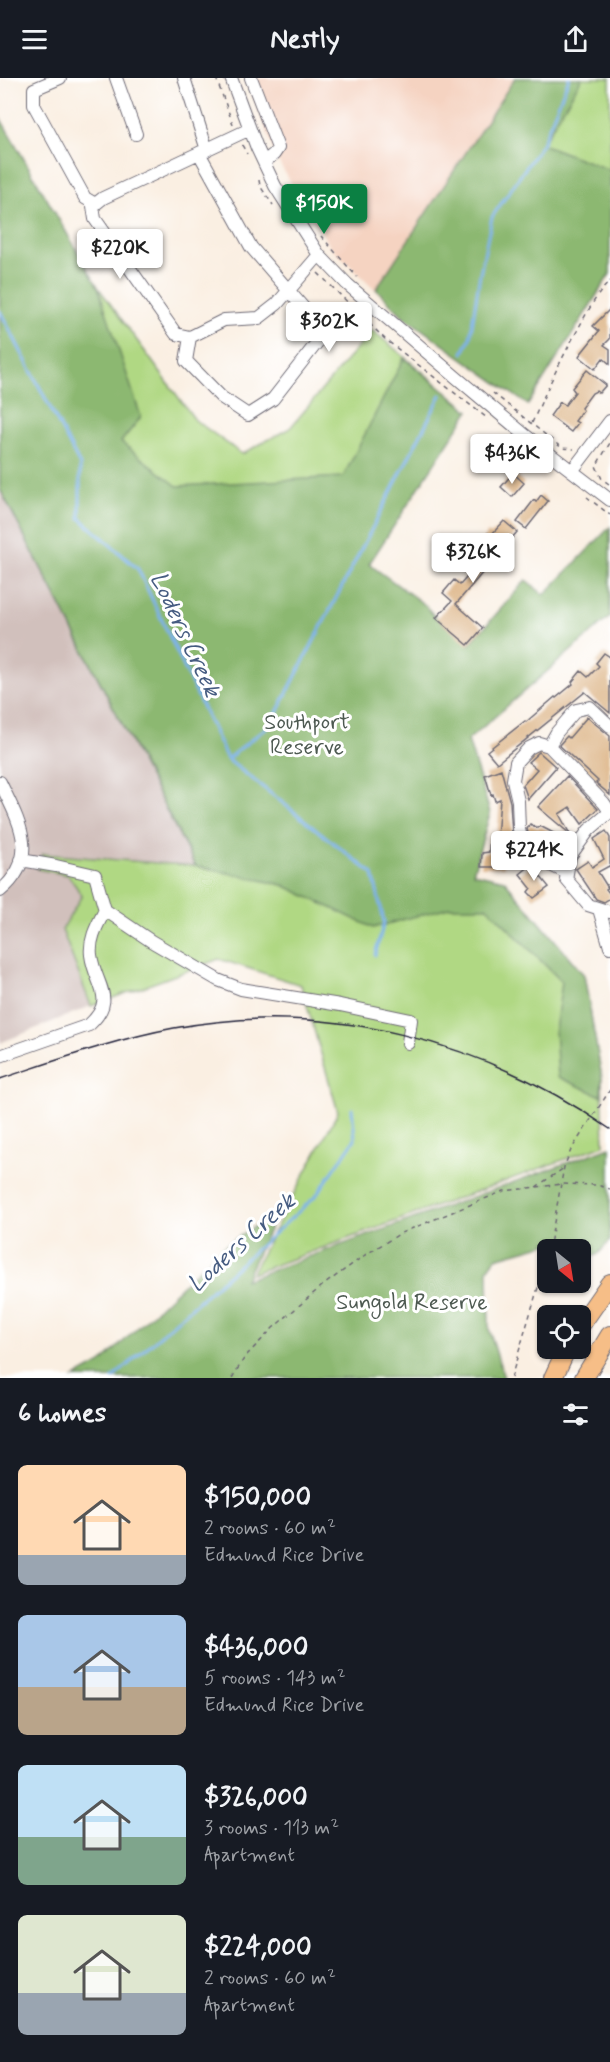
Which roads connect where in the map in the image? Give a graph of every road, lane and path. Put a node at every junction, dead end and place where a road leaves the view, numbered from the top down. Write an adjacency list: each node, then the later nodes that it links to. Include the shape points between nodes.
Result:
1 (60, 78): 10 (street, via 34,89 34,105 85,198)
2 (116, 78): 7 (street)
3 (184, 78): 8 (street)
4 (231, 78): 6 (street)
5 (251, 78): 9 (street, via 278,148)
6 (250, 129): 8 (street); 9 (street)
7 (136, 134)
8 (203, 151): 10 (street); 17 (street, via 251,246)
9 (264, 162): 14 (street, via 274,186)
10 (95, 204): 18 (street, via 95,219 176,334)
11 (308, 214): 12 (path)
12 (314, 225)
13 (320, 235): 15 (path)
14 (319, 255): 17 (street); 24 (street, via 347,284)
15 (357, 277)
16 (610, 281): 21 (path, via 571,341)
17 (288, 291): 18 (street, via 259,318 224,320); 18 (street, via 320,327 319,340 273,399 248,416 221,397 186,361)
18 (190, 337)
19 (489, 389): 21 (path)
20 (610, 421): 24 (street)
21 (532, 423): 23 (path, via 562,448)
22 (610, 443): 25 (path, via 596,466 598,474)
23 (577, 448)
24 (572, 471): 26 (street)
25 (609, 484)
26 (610, 500)
27 (610, 726): 28 (street, via 590,707 576,710)
28 (549, 746): 30 (street); 32 (street, via 539,743 516,762 513,780 519,829 524,852)
29 (0, 782): 31 (street, via 22,828)
30 (610, 812): 32 (street, via 570,856)
31 (21, 860): 33 (street); 34 (street, via 95,875)
32 (567, 873): 35 (street, via 566,879 588,906)
33 (0, 891)
34 (105, 910): 37 (street, via 151,942 241,989 411,1020); 38 (street, via 91,942 104,1008 98,1017 89,1025)
35 (604, 910): 36 (street)
36 (610, 946)
37 (408, 1043)
38 (0, 1056)
39 (610, 1089): 40 (path)
40 (564, 1167): 41 (path); 42 (path)
41 (562, 1184): 42 (path); 43 (path); 44 (path)
42 (535, 1188): 50 (path, via 504,1191 438,1216 365,1255 273,1328)
43 (610, 1189)
44 (551, 1239)
45 (610, 1283): 47 (highway)
46 (537, 1291): 51 (path)
47 (591, 1310)
48 (610, 1335): 53 (highway)
49 (562, 1359): 52 (highway)
50 (232, 1378)
51 (511, 1378)
52 (553, 1378)
53 (584, 1378)

